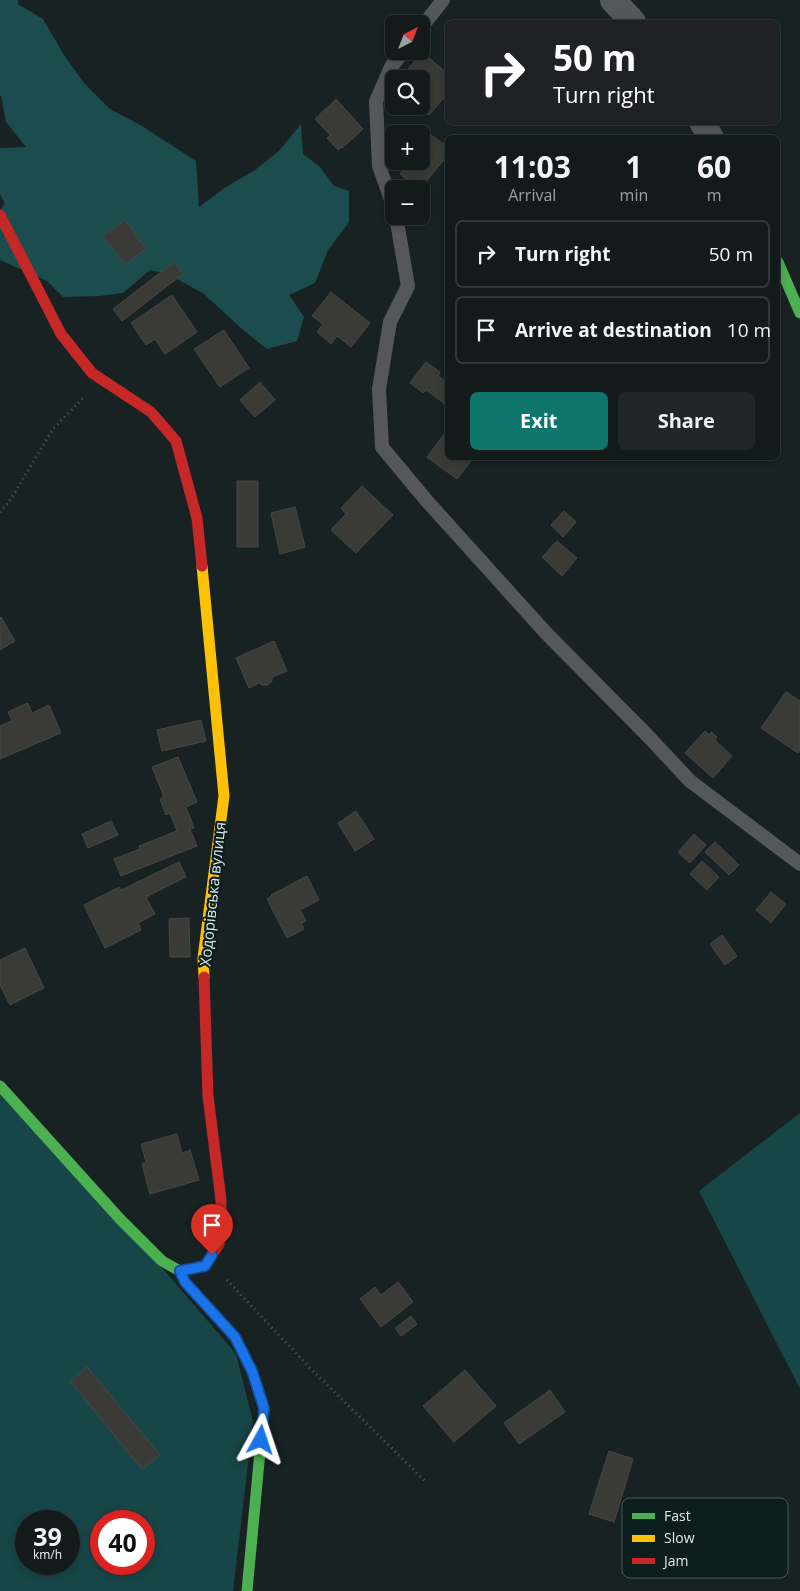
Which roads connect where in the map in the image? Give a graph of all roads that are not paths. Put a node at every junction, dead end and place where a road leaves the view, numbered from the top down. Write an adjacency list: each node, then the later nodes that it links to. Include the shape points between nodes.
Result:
1 (443, 0): 3 (lane)
2 (613, 0): 4 (street)
3 (430, 17)
4 (631, 20)
5 (397, 60): 6 (lane, via 376,101 379,166)
6 (385, 183)
7 (0, 215): 13 (street, Ходорівська вулиця, via 61,334 92,373 151,412 176,442 197,518 224,796 203,958 208,1096 221,1200 221,1228 219,1244 205,1266)
8 (398, 225): 11 (lane, via 408,286 390,322 380,379 382,446 426,500 546,633 690,781)
9 (780, 267): 10 (street)
10 (800, 313)
11 (800, 864)
12 (0, 1086): 13 (street, via 120,1219 162,1261)
13 (180, 1271): 14 (street, via 185,1282 235,1337 252,1371 264,1408)
14 (248, 1591)

